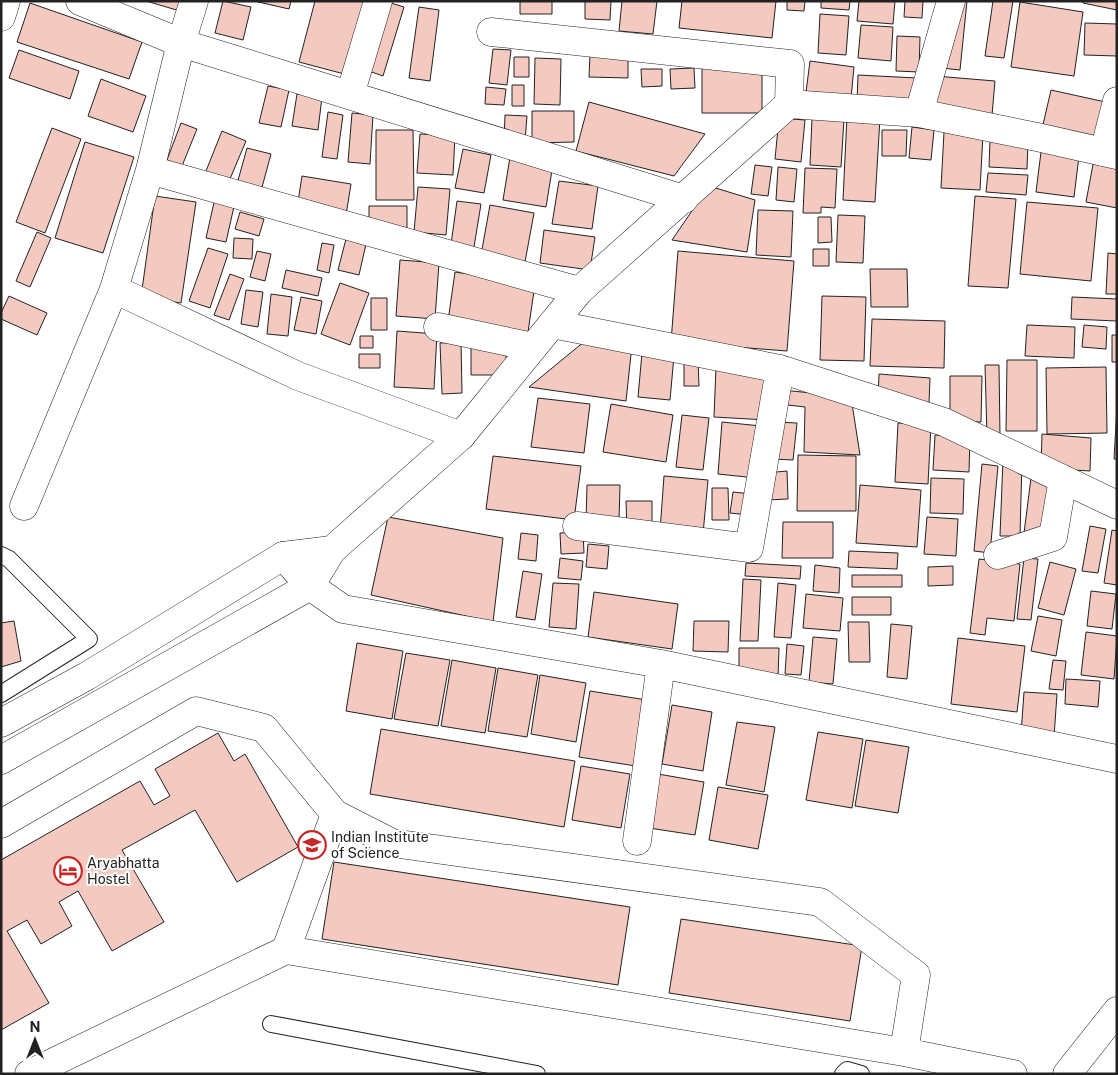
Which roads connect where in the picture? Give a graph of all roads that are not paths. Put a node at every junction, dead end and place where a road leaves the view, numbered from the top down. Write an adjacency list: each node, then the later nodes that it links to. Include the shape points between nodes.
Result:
1 (6, 1): 6 (street)
2 (80, 1): 8 (street)
3 (194, 1): 8 (street)
4 (378, 1): 9 (street)
5 (950, 1): 12 (street)
6 (1, 17)
7 (491, 32): 11 (street, via 790,64)
8 (181, 43): 9 (street); 14 (street)
9 (350, 95): 15 (street)
10 (1117, 101): 13 (street)
11 (789, 104): 12 (street); 15 (street)
12 (919, 113): 13 (street)
13 (1110, 154)
14 (150, 170): 16 (street); 17 (street)
15 (684, 199): 17 (street)
16 (114, 289): 22 (street, via 298,376); 25 (street)
17 (579, 291): 18 (street)
18 (552, 324): 20 (street); 21 (street)
19 (438, 327): 20 (street)
20 (533, 348): 22 (street)
21 (780, 369): 23 (street, via 944,422); 26 (street, via 749,548)
22 (461, 436): 27 (street)
23 (1063, 479): 24 (street); 28 (street, via 1053,538)
24 (1117, 505)
25 (24, 506)
26 (577, 526)
27 (332, 550): 30 (street); 31 (street)
28 (998, 555)
29 (1, 556): 33 (lane, via 9,559 89,639)
30 (282, 556): 31 (street); 34 (street, via 87,676)
31 (310, 586): 32 (street, via 343,609); 36 (street)
32 (661, 664): 35 (street); 39 (street)
33 (1, 694)
34 (1, 723)
35 (1117, 759)
36 (1, 760)
37 (335, 814): 38 (street, via 264,728 196,711); 40 (street); 43 (street, via 392,843 820,902 916,975)
38 (1, 824)
39 (637, 841)
40 (286, 950): 43 (street); 44 (street)
41 (1117, 1011): 49 (street)
42 (271, 1024): 45 (lane)
43 (904, 1052): 48 (street)
44 (28, 1074)
45 (537, 1074)
46 (843, 1074): 47 (lane, via 846,1070)
47 (860, 1074)
48 (1013, 1074)
49 (1067, 1074)

